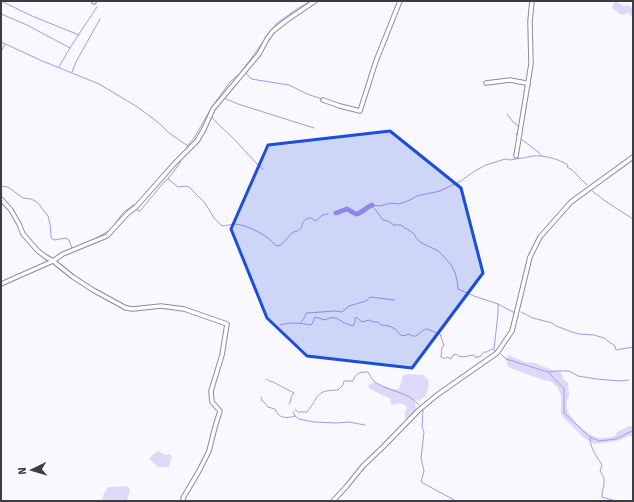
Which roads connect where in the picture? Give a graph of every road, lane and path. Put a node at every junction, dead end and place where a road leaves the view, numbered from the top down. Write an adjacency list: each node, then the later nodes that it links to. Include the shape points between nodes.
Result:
1 (315, 1): 10 (street, via 273,31 259,54 213,109 197,141 107,236)
2 (400, 1): 6 (street, via 376,61 360,111)
3 (532, 1): 5 (street)
4 (486, 83): 5 (street, via 510,80)
5 (528, 85): 7 (street)
6 (323, 100)
7 (516, 156)
8 (633, 157): 13 (street, via 571,202 540,236 530,257 512,331 501,349 419,410 363,466)
9 (1, 199): 10 (street, via 11,210 23,234)
10 (52, 261): 11 (street); 12 (street, via 93,290 126,308 161,306 184,309 227,324 222,355 211,391 212,402 220,411 209,451 183,498)
11 (1, 284)
12 (184, 501)
13 (333, 501)

